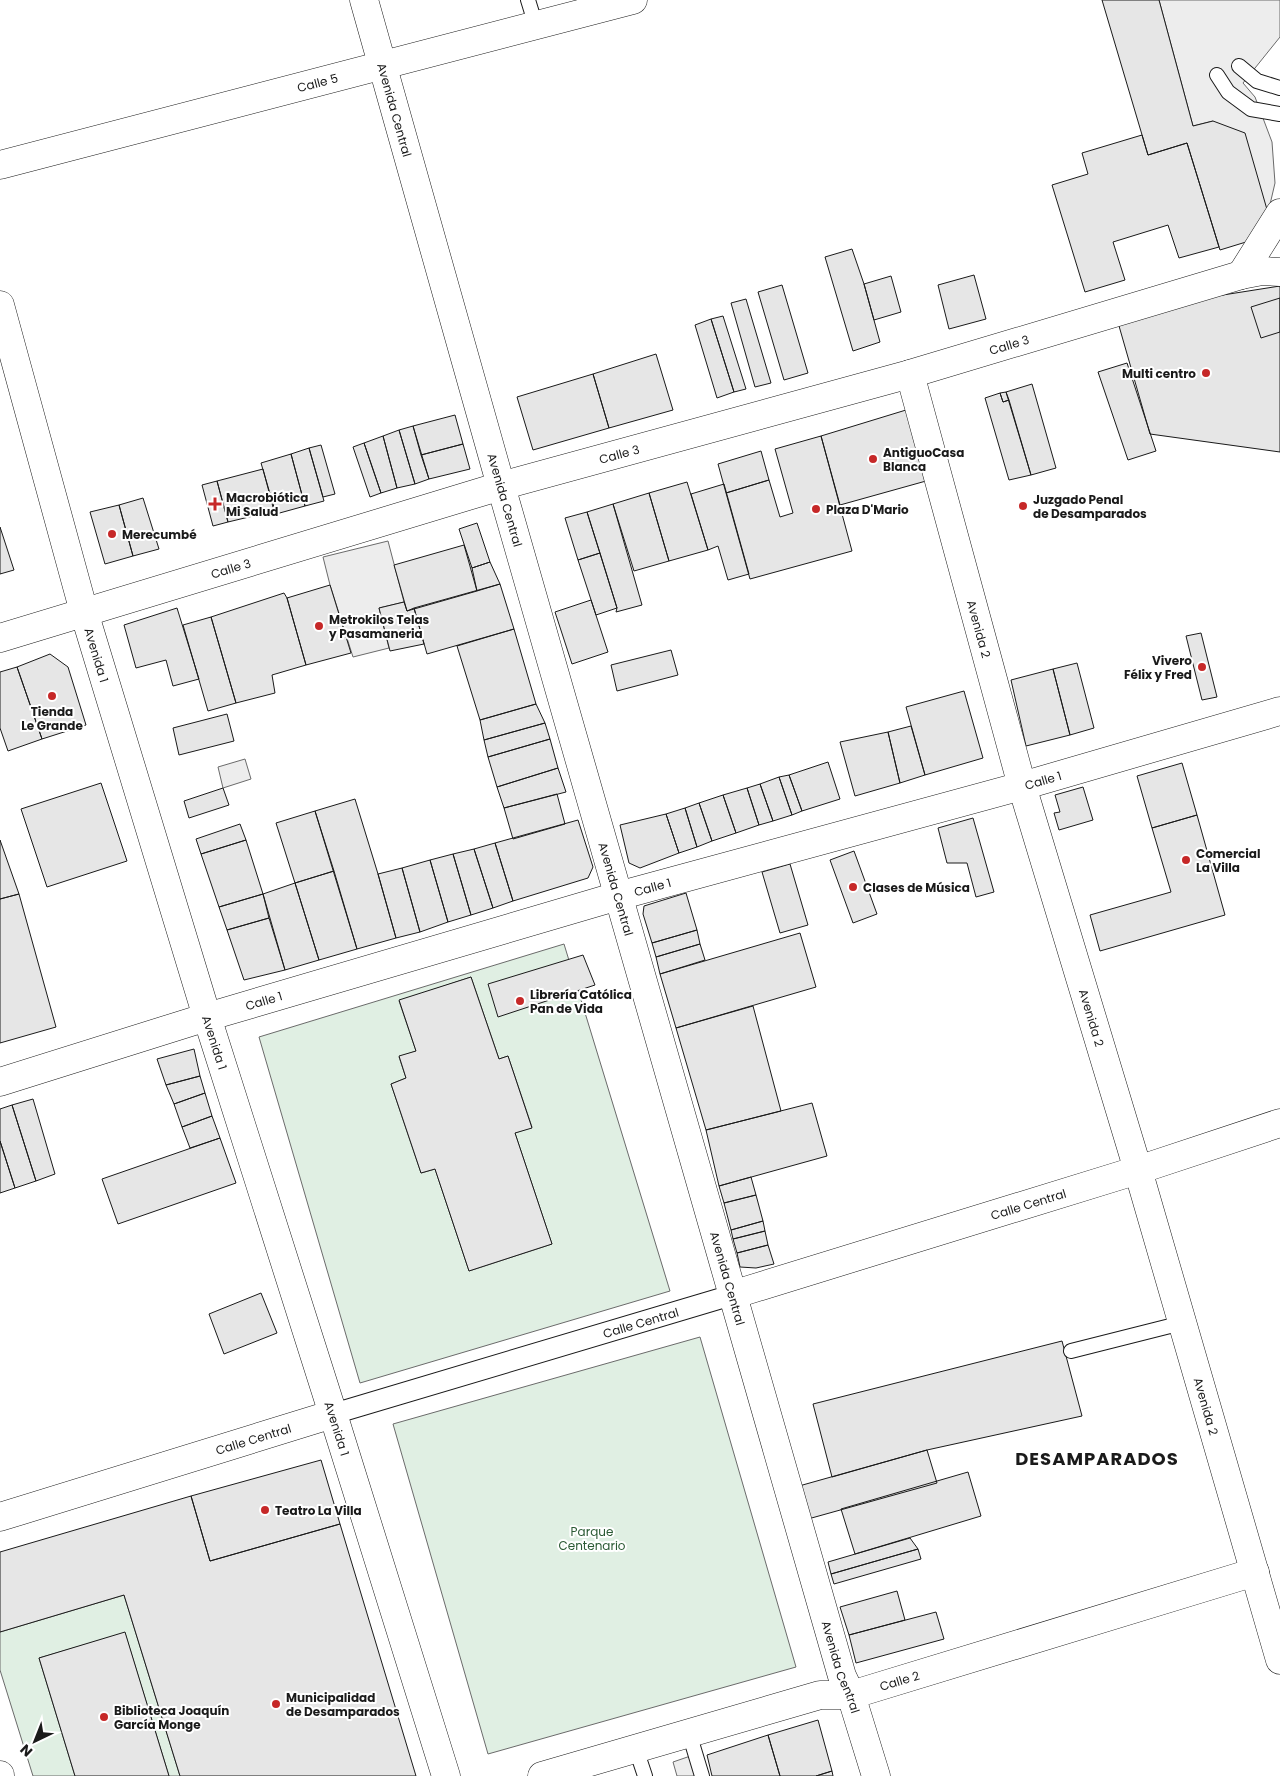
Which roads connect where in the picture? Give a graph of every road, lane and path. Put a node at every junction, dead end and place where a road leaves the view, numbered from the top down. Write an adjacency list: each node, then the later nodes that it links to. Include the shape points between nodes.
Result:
1 (364, 0): 5 (main road, Avenida Central)
2 (528, 0): 4 (lane)
3 (633, 0): 4 (main road, Calle 5)
4 (536, 26): 5 (main road, Calle 5)
5 (384, 66): 10 (main road, Calle 5); 16 (main road, Avenida Central)
6 (1239, 66): 8 (lane, via 1256,81)
7 (1217, 75): 9 (lane, via 1228,92 1251,109)
8 (1280, 88)
9 (1280, 114)
10 (0, 165)
11 (1280, 213): 13 (main road)
12 (1280, 272): 13 (main road, Calle 3)
13 (1241, 275): 15 (main road, Calle 3)
14 (0, 305): 17 (main road, Avenida 1)
15 (910, 374): 16 (main road, Calle 3); 20 (main road, Avenida 2)
16 (501, 486): 17 (main road, Calle 3); 21 (main road, Avenida Central)
17 (84, 612): 18 (main road, Calle 3); 22 (main road, Avenida 1)
18 (0, 638)
19 (1280, 712): 20 (main road, Calle 1)
20 (1022, 786): 21 (main road, Calle 1); 25 (main road, Avenida 2)
21 (618, 896): 22 (main road, Calle 1); 26 (main road, Avenida Central)
22 (207, 1017): 23 (main road, Calle 1); 29 (main road, Avenida 1)
23 (0, 1082)
24 (1280, 1123): 25 (main road, Calle Central)
25 (1138, 1170): 26 (main road, Calle Central); 27 (main road, Avenida 2)
26 (732, 1295): 29 (street, Calle Central); 33 (main road, Avenida Central, via 842,1676)
27 (1182, 1323): 28 (lane); 31 (main road, Avenida 2)
28 (1070, 1351)
29 (333, 1414): 30 (main road, Calle Central); 36 (main road, Avenida 1)
30 (0, 1517)
31 (1256, 1572): 32 (main road, Avenida 2); 33 (main road, Calle 2)
32 (1280, 1660)
33 (851, 1695): 34 (main road, Calle 2, via 820,1695); 40 (main road, Avenida Central)
34 (689, 1733): 35 (main road, Calle 2); 39 (lane)
35 (636, 1749): 37 (main road, Calle 2); 38 (lane)
36 (446, 1776)
37 (542, 1776)
38 (645, 1776)
39 (702, 1776)
40 (876, 1776)

